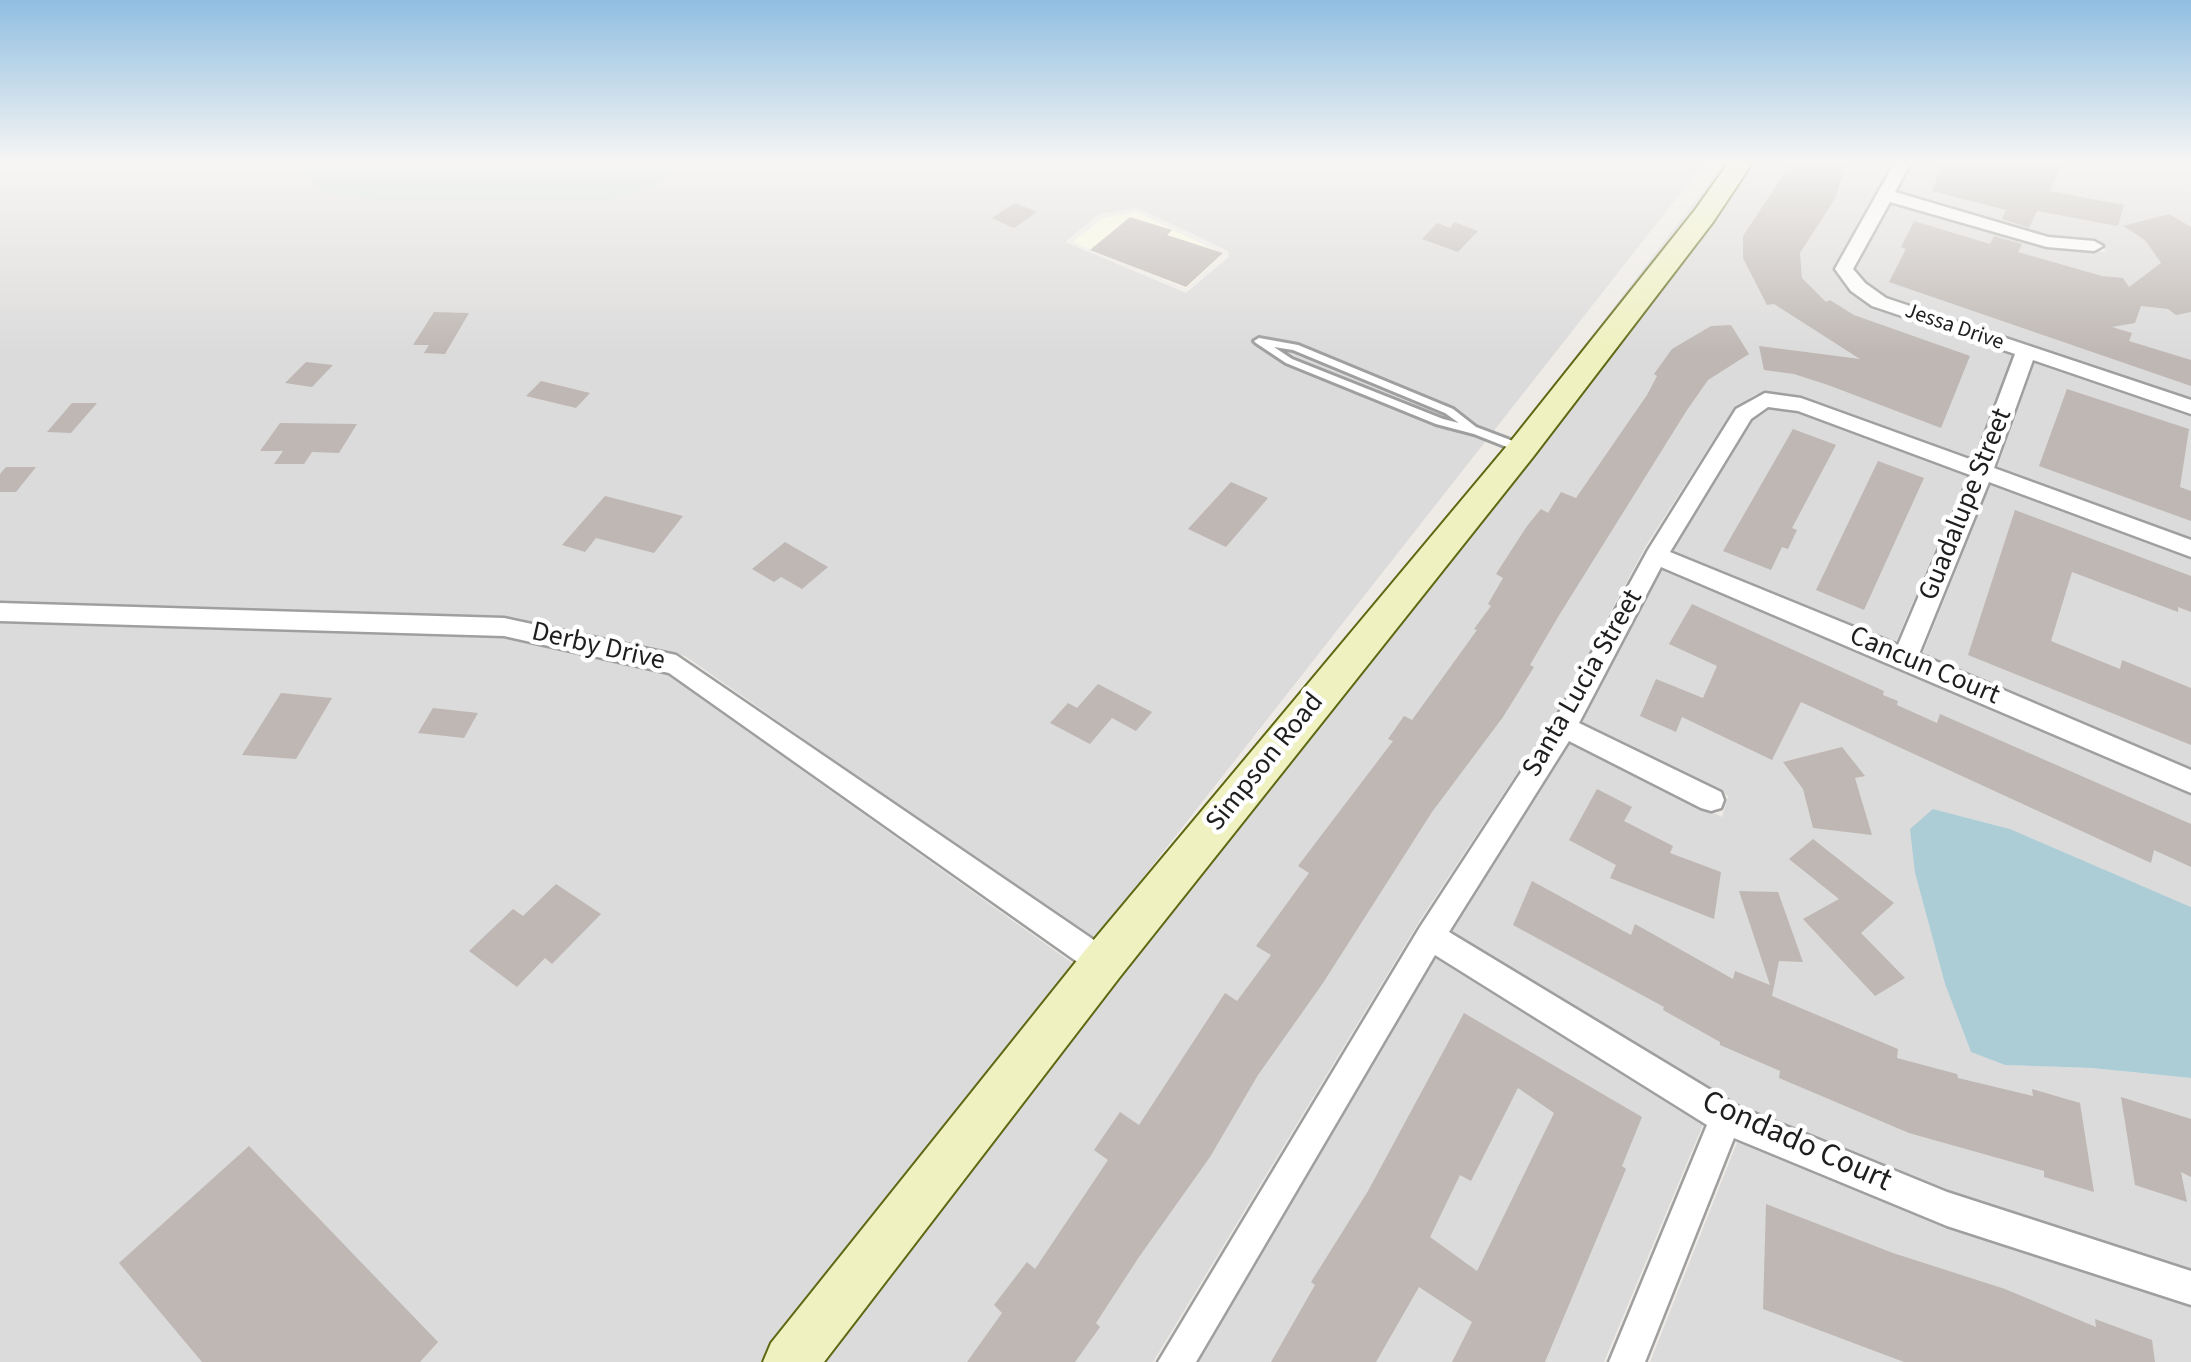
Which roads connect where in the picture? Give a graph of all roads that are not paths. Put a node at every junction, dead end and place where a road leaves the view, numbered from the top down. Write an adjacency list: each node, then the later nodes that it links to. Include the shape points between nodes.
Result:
1 (1697, 226): 8 (main road, Simpson Road)
2 (1868, 226): 5 (street, Jessa Drive, via 1844,269 1858,287 1879,302)
3 (1992, 226): 4 (street, via 2047,242)
4 (2094, 246)
5 (2026, 352): 6 (street, Jessa Drive); 9 (street, Guadalupe Street)
6 (2191, 407)
7 (1477, 431): 7 (lane, via 1448,411 1294,346 1260,341 1289,362); 8 (lane)
8 (1522, 449): 18 (main road, Simpson Road)
9 (1983, 470): 10 (street, Santa Lucia Street); 11 (street, Santa Lucia Street, via 1801,405 1765,400 1743,414); 13 (street, Guadalupe Street)
10 (2191, 549)
11 (1656, 556): 13 (street, Cancun Court); 14 (street, Santa Lucia Street)
12 (0, 612): 18 (street, Derby Drive, via 504,626 676,666)
13 (1905, 658): 15 (street, Cancun Court)
14 (1564, 726): 16 (street); 17 (street, Santa Lucia Street)
15 (2191, 782)
16 (1712, 800)
17 (1430, 936): 19 (street, Condado Court); 22 (street, Santa Lucia Street)
18 (1103, 964): 21 (main road, Simpson Road)
19 (1726, 1118): 20 (street, Condado Court, via 1947,1208); 23 (street)
20 (2191, 1288)
21 (790, 1362)
22 (1176, 1362)
23 (1627, 1362)

